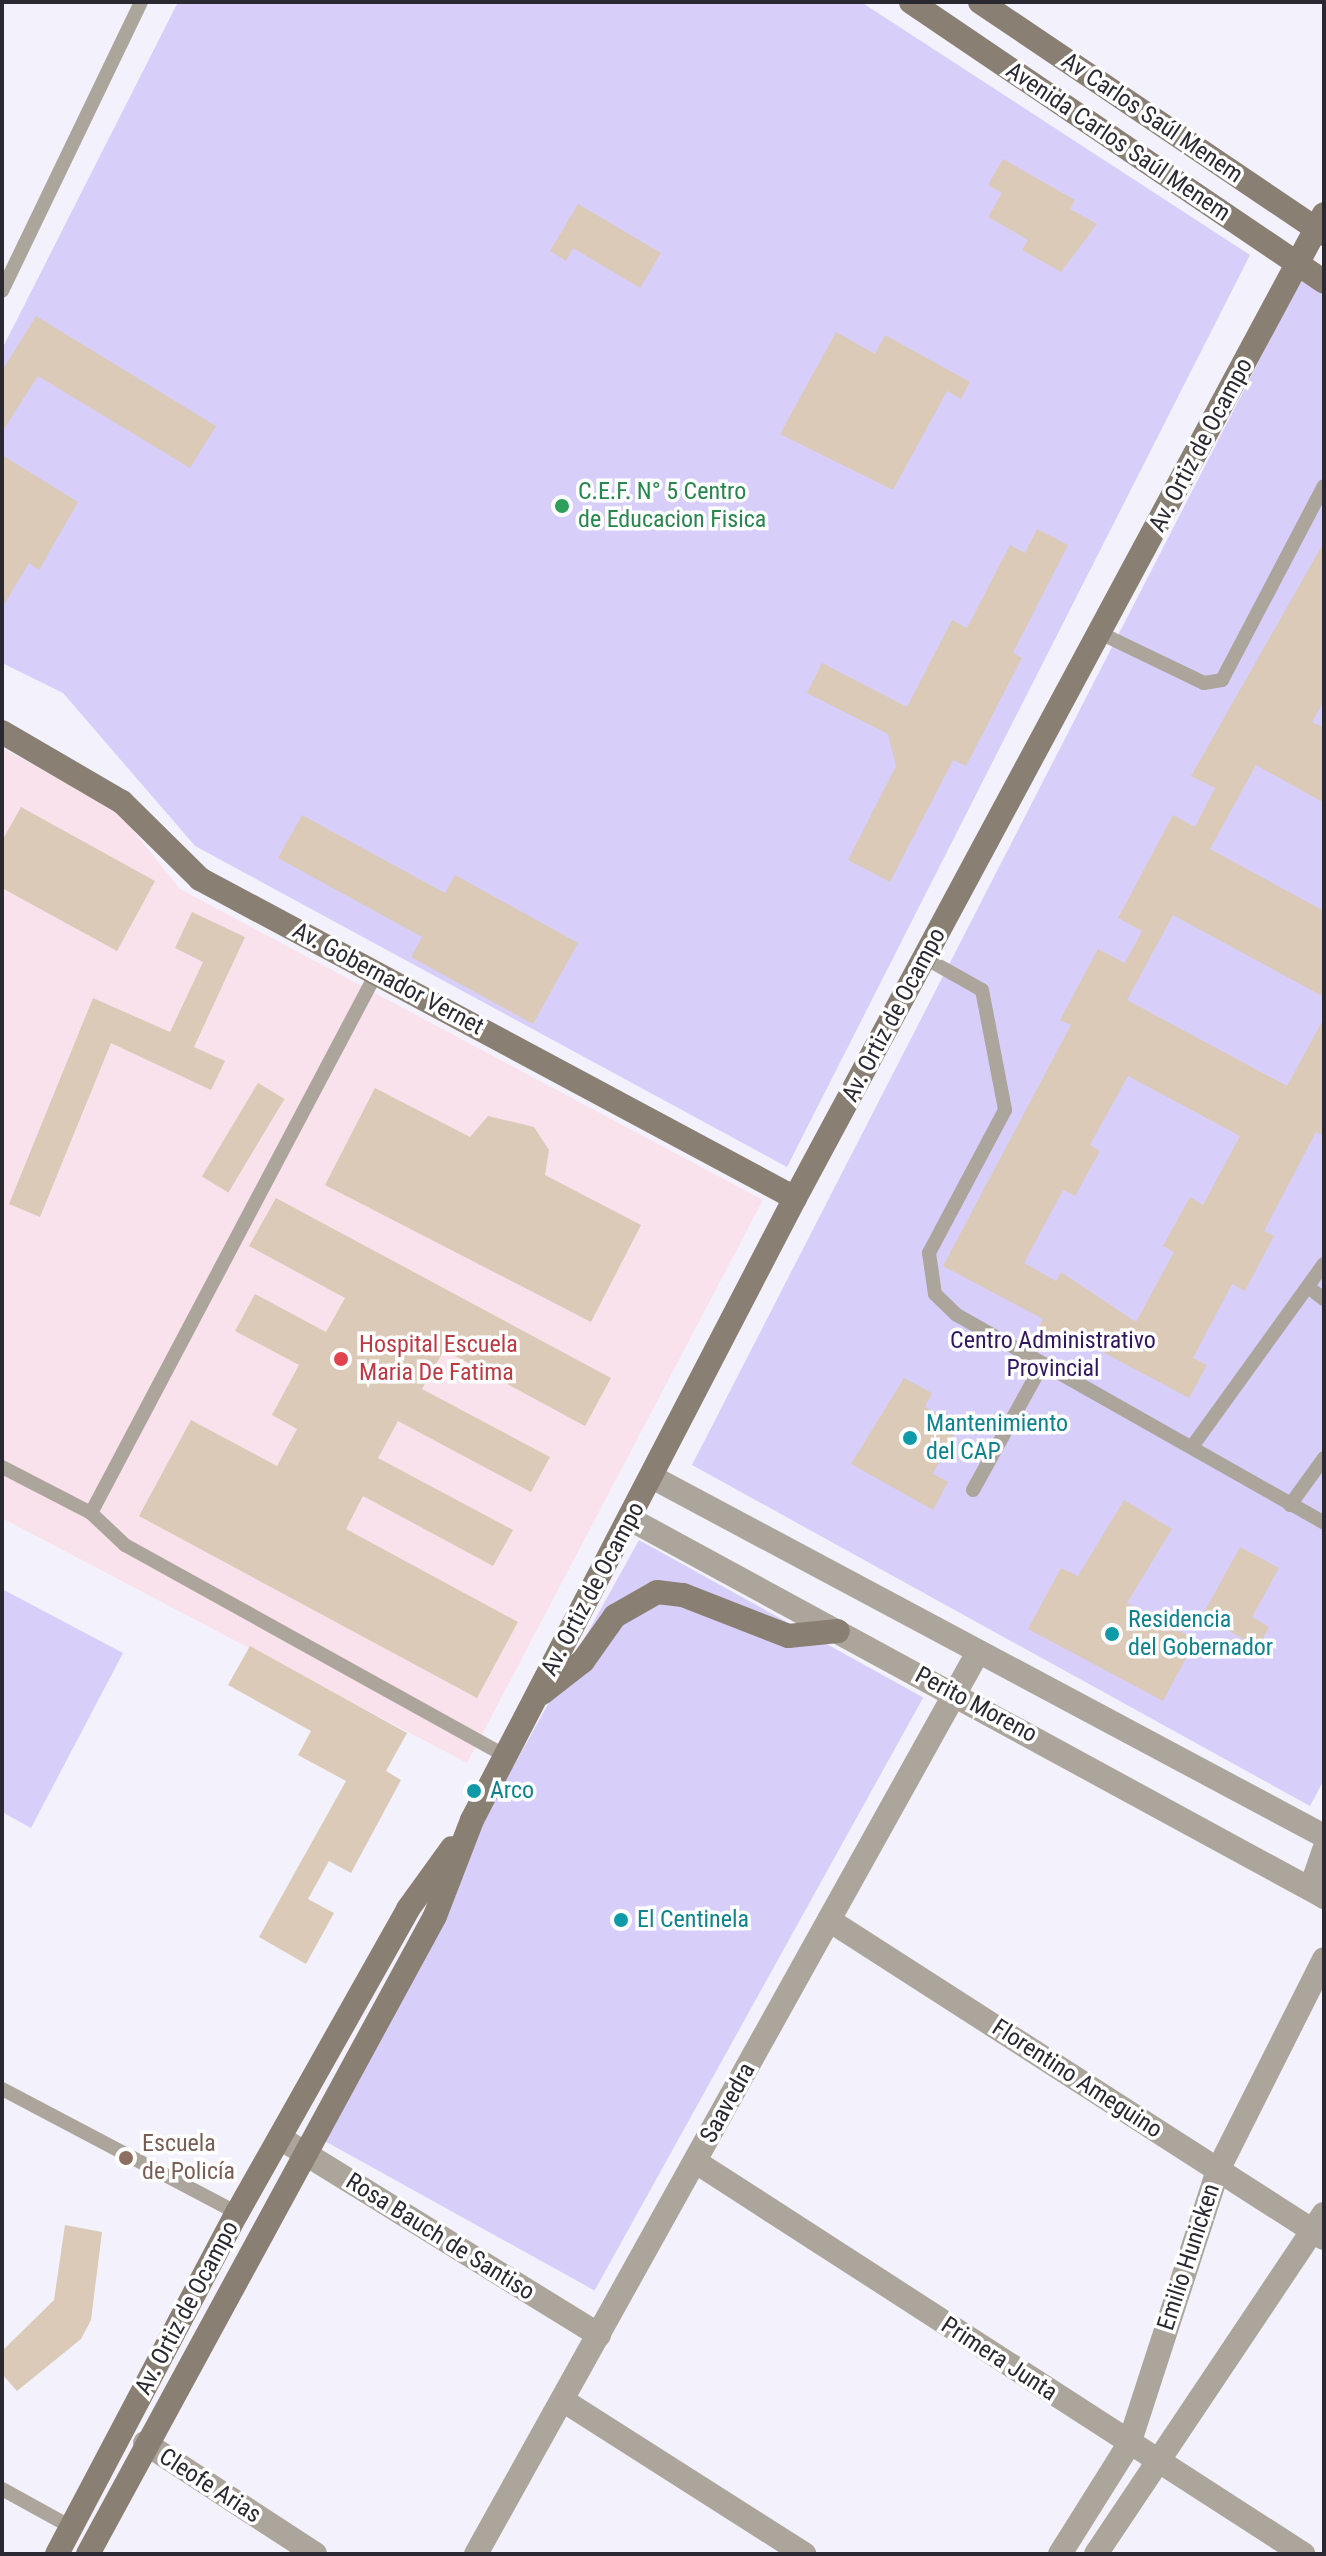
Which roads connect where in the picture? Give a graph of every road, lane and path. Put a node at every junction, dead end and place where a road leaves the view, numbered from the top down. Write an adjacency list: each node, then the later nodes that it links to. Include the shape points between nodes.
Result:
1 (141, 2): 7 (lane)
2 (911, 2): 5 (main road, Avenida Carlos Saúl Menem)
3 (980, 2): 4 (main road, Av Carlos Saúl Menem)
4 (1321, 226): 5 (main road, Av. Ortiz de Ocampo)
5 (1298, 265): 6 (main road, Avenida Carlos Saúl Menem); 9 (main road, Av. Ortiz de Ocampo)
6 (1324, 282)
7 (2, 291)
8 (1324, 486): 9 (lane, via 1222,680 1204,683)
9 (1100, 633): 11 (main road, Av. Ortiz de Ocampo)
10 (2, 732): 12 (main road, Av. Gobernador Vernet, via 122,802 200,879)
11 (925, 958): 13 (main road, Av. Ortiz de Ocampo); 17 (lane, via 982,990 1005,1110 929,1253 928,1276 957,1315)
12 (377, 972): 13 (main road, Av. Gobernador Vernet); 24 (lane)
13 (795, 1198): 21 (main road, Av. Ortiz de Ocampo)
14 (1324, 1264): 15 (lane)
15 (1308, 1287): 16 (lane); 18 (lane)
16 (1324, 1299)
17 (1042, 1365): 18 (lane); 22 (lane)
18 (1194, 1444): 23 (lane)
19 (1324, 1458): 23 (lane)
20 (2, 1467): 24 (lane)
21 (652, 1477): 25 (main road, Av. Ortiz de Ocampo); 28 (street, Perito Moreno)
22 (973, 1490)
23 (1290, 1505): 26 (lane)
24 (91, 1513): 31 (lane, via 125,1545)
25 (630, 1519): 27 (street, Perito Moreno); 30 (main road, Av. Ortiz de Ocampo)
26 (1324, 1523)
27 (838, 1631): 29 (street, Perito Moreno); 30 (main road, via 788,1636 683,1595 657,1592 615,1616 583,1661)
28 (978, 1652): 29 (street, Saavedra); 33 (street, Perito Moreno)
29 (955, 1694): 35 (street, Perito Moreno); 36 (street, Saavedra)
30 (536, 1697): 31 (main road, Av. Ortiz de Ocampo)
31 (506, 1756): 32 (main road, Av. Ortiz de Ocampo)
32 (472, 1820): 39 (main road, Av. Ortiz de Ocampo, via 408,1909); 40 (main road, Av. Ortiz de Ocampo, via 435,1916)
33 (1324, 1838): 34 (street)
34 (1320, 1857): 35 (street)
35 (1322, 1896)
36 (829, 1920): 41 (street, Saavedra); 42 (street, Florentino Ameguino)
37 (1324, 1959): 42 (street, Emilio Hunicken)
38 (2, 2089): 43 (lane)
39 (280, 2138): 40 (street, Rosa Bauch de Santiso); 43 (main road, Av. Ortiz de Ocampo)
40 (305, 2153): 45 (street, Rosa Bauch de Santiso); 47 (main road, Av. Ortiz de Ocampo)
41 (696, 2162): 45 (street, Saavedra); 48 (street, Primera Junta)
42 (1218, 2170): 44 (street, Florentino Ameguino); 48 (street, Emilio Hunicken)
43 (237, 2213): 51 (main road, Av. Ortiz de Ocampo)
44 (1321, 2228): 49 (street)
45 (599, 2335): 46 (street, Saavedra)
46 (564, 2401): 55 (street, Saavedra); 56 (street)
47 (145, 2443): 53 (main road, Av. Ortiz de Ocampo); 54 (street, Cleofe Arias)
48 (1129, 2444): 49 (street, Primera Junta); 57 (street, Emilio Hunicken)
49 (1160, 2461): 58 (street); 59 (street, Primera Junta)
50 (2, 2489): 51 (lane)
51 (71, 2527): 52 (main road, Av. Ortiz de Ocampo)
52 (57, 2554)
53 (88, 2554)
54 (315, 2554)
55 (476, 2554)
56 (804, 2554)
57 (1060, 2554)
58 (1096, 2554)
59 (1303, 2554)

